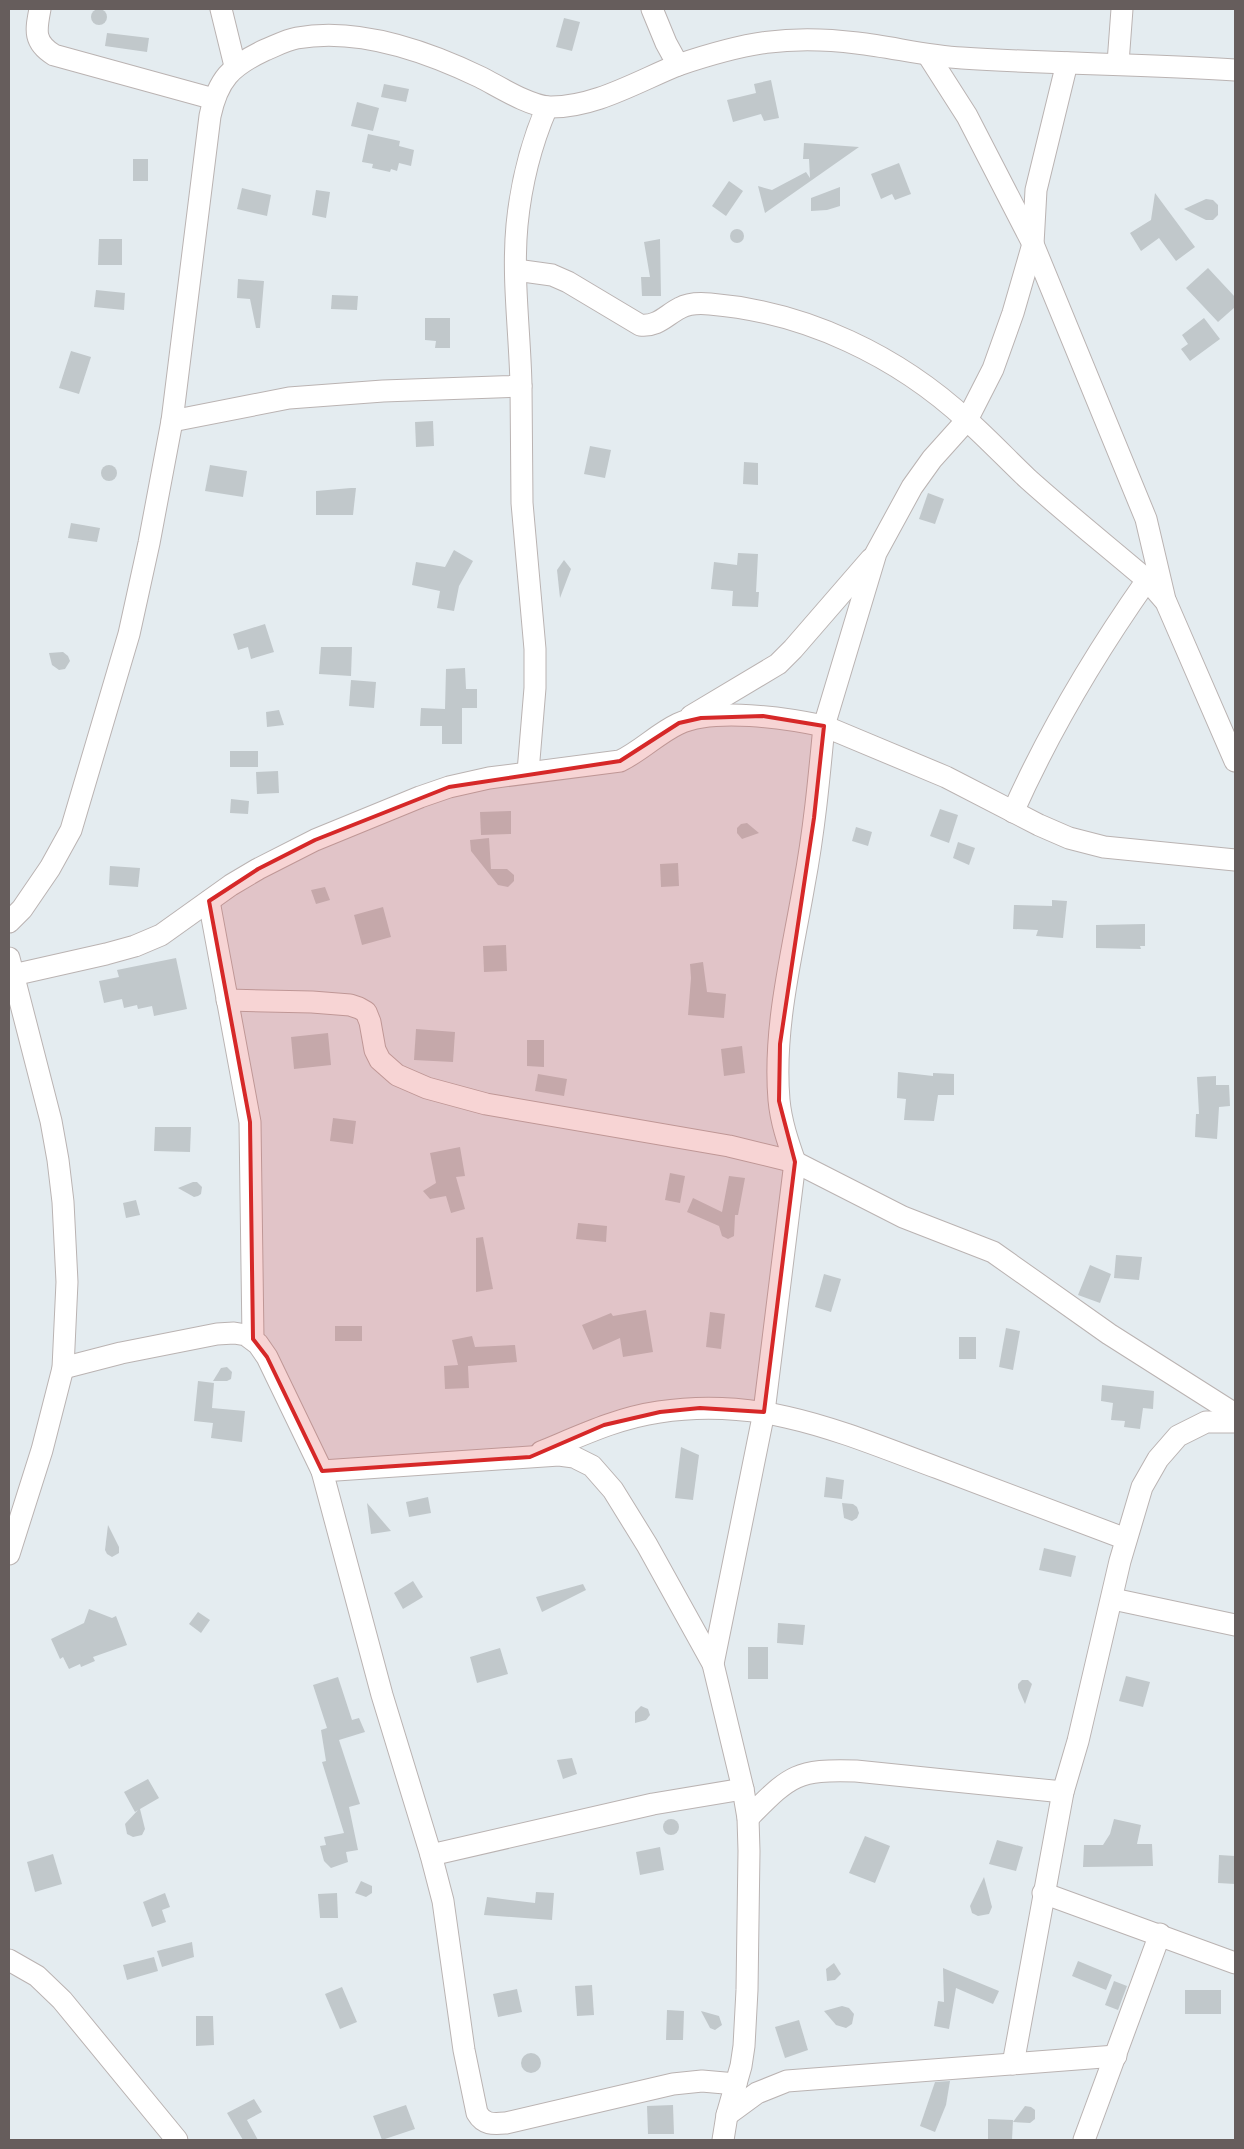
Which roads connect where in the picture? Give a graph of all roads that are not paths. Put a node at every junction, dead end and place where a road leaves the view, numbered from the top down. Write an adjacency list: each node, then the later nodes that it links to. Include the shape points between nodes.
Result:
1 (40, 9): 11 (street, via 38,40 42,48 54,55)
2 (221, 9): 9 (street)
3 (652, 9): 8 (street)
4 (1122, 9): 7 (street)
5 (928, 55): 6 (street); 8 (street, via 857,43 801,39 758,42); 13 (street, via 968,116)
6 (1067, 63): 7 (street); 13 (street, via 1036,190)
7 (1118, 63): 10 (street)
8 (678, 65): 12 (street, via 600,97 575,105)
9 (235, 66): 11 (street, via 223,79); 12 (street, via 296,38 359,38 457,66)
10 (1235, 70)
11 (214, 99): 17 (street)
12 (547, 107): 14 (street, via 524,178 517,225)
13 (1033, 244): 16 (street, via 1014,314 993,369); 20 (street, via 1146,519)
14 (516, 270): 15 (street); 16 (street, via 552,275 568,282 640,325 654,324 680,308 695,304 750,310 795,320 877,354)
15 (521, 386): 17 (street, via 289,398); 24 (street, via 522,503 535,649)
16 (967, 420): 18 (street, via 912,487); 19 (street, via 1061,509)
17 (172, 421): 28 (street, via 129,634 71,830 50,868)
18 (876, 553): 21 (street, via 778,664); 22 (street)
19 (1147, 580): 20 (street); 25 (street, via 1113,628 1051,731)
20 (1166, 602): 23 (street)
21 (680, 723): 22 (street, via 701,718 754,716); 24 (street, via 620,761 600,766)
22 (824, 726): 25 (street, via 946,777); 31 (street, via 813,827 787,981 780,1044 779,1101)
23 (1235, 761)
24 (528, 772): 27 (street, via 449,787 382,811 290,852)
25 (1013, 812): 26 (street, via 1054,832 1087,843)
26 (1235, 860)
27 (209, 901): 29 (street, via 176,926 135,946); 30 (street)
28 (9, 922)
29 (11, 966): 33 (street, via 58,1160 66,1247)
30 (227, 1000): 31 (street, via 312,1002 359,1008 366,1012 380,1060 397,1075 427,1088 486,1104 729,1146); 32 (street, via 250,1122)
31 (795, 1162): 34 (street); 35 (street, via 903,1217 993,1252 1109,1334)
32 (253, 1340): 33 (street, via 234,1333 217,1334); 38 (street, via 267,1356)
33 (63, 1368): 40 (street, via 42,1450)
34 (764, 1412): 37 (street, via 700,1408 631,1417 604,1425); 39 (street, via 806,1420); 43 (street)
35 (1235, 1414)
36 (1235, 1422): 39 (street, via 1206,1422 1178,1436 1158,1459 1142,1486)
37 (530, 1457): 38 (street); 43 (street, via 574,1457 592,1466 613,1490 647,1544)
38 (322, 1471): 47 (street, via 382,1695)
39 (1126, 1539): 41 (street)
40 (9, 1554)
41 (1113, 1599): 42 (street); 45 (street)
42 (1235, 1625)
43 (713, 1664): 44 (street)
44 (743, 1789): 46 (street); 47 (street, via 653,1804)
45 (1063, 1792): 46 (street, via 827,1770 794,1777); 48 (street)
46 (748, 1818): 54 (street, via 747,1990 744,2046)
47 (431, 1855): 54 (street, via 443,1901 464,2050 481,2120 506,2123 673,2084 702,2081)
48 (1043, 1893): 49 (street); 53 (street)
49 (1160, 1934): 51 (street); 52 (street)
50 (9, 1960): 56 (street, via 37,1976 62,2000)
51 (1235, 1963)
52 (1116, 2056): 53 (street); 58 (street)
53 (1013, 2064): 55 (street, via 786,2081 758,2093)
54 (736, 2084): 55 (street)
55 (727, 2115): 57 (street)
56 (177, 2140)
57 (723, 2140)
58 (1084, 2140)

